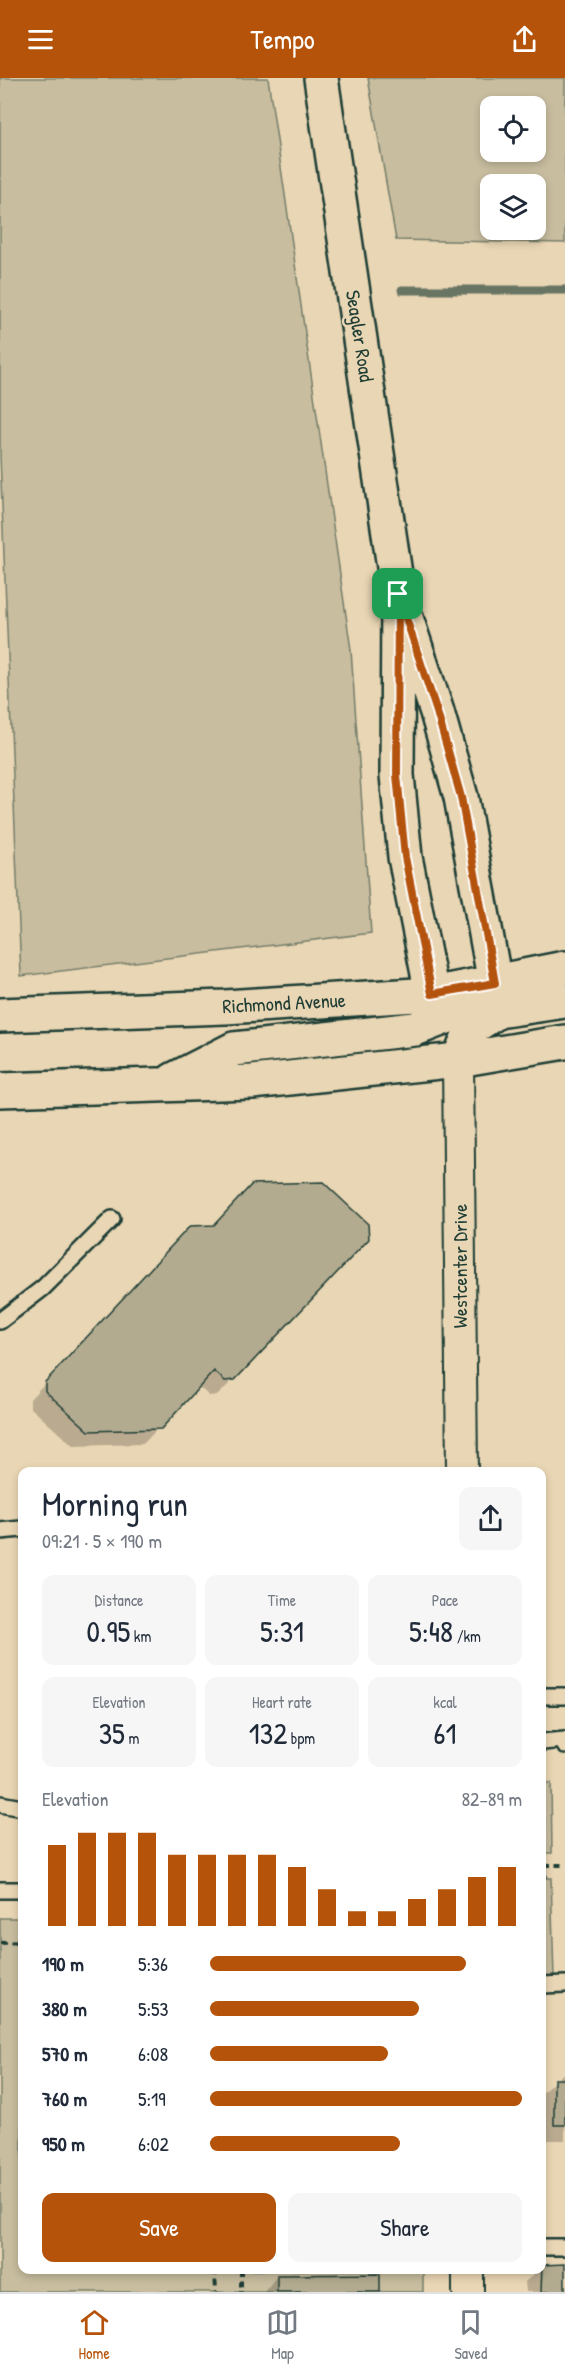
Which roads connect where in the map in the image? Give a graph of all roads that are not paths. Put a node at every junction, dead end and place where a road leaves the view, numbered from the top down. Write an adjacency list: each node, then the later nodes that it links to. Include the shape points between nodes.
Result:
1 (321, 78): 2 (main road, Seagler Road)
2 (398, 594): 4 (main road, Seagler Road, via 461,797); 5 (main road, Seagler Road, via 397,775 405,857)
3 (565, 968): 4 (main road, Richmond Avenue)
4 (495, 983): 5 (main road, Richmond Avenue); 10 (main road, via 446,1017 415,1029 234,1049)
5 (432, 994): 7 (main road, Richmond Avenue)
6 (565, 1001): 9 (main road, via 498,1011 473,1027)
7 (0, 1015)
8 (565, 1042): 9 (main road)
9 (458, 1060): 10 (main road, via 252,1082); 14 (street, Westcenter Drive)
10 (163, 1084): 11 (main road)
11 (0, 1090)
12 (112, 1219): 13 (lane, via 43,1288)
13 (0, 1322)
14 (462, 1467)
15 (18, 1529): 16 (lane)
16 (0, 1531)
17 (565, 1695): 18 (lane)
18 (546, 1696)
19 (546, 1742): 20 (lane, via 565,1740)
20 (565, 1746)
21 (0, 1804): 22 (lane)
22 (18, 1807)
23 (0, 1890): 24 (lane)
24 (18, 1890)
25 (565, 1984): 26 (lane)
26 (546, 1985)
27 (546, 2247): 28 (lane)
28 (565, 2247)
29 (468, 2274): 30 (street)
30 (468, 2292)

